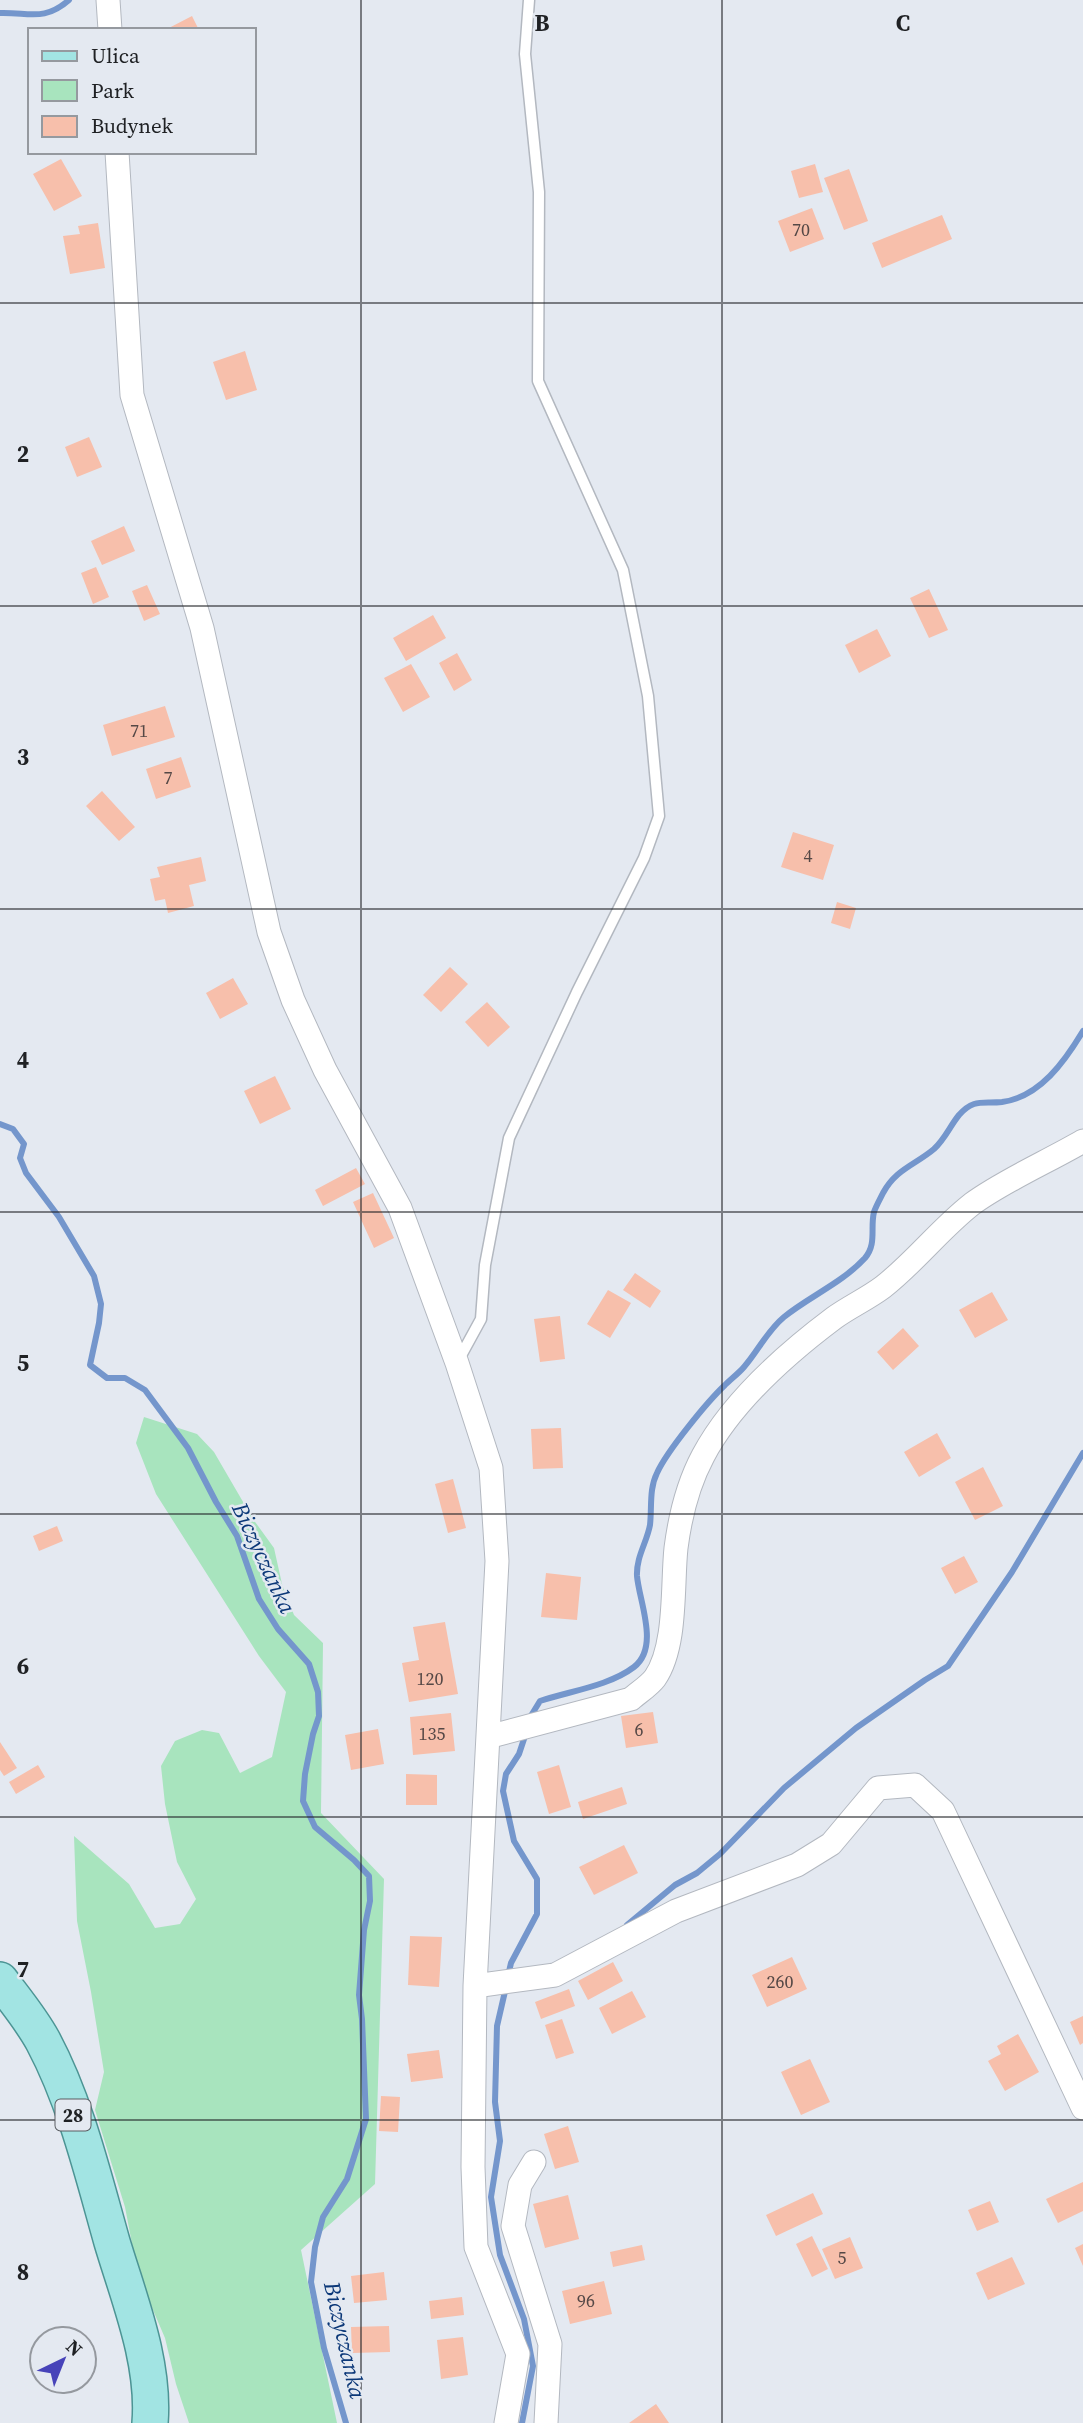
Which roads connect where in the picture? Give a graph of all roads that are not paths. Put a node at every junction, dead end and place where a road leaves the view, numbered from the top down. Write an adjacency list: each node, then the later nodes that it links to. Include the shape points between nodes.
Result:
1 (108, 0): 3 (street)
2 (529, 0): 6 (lane, via 525,54 539,192 538,381 623,570 648,696 659,816 644,858 509,1138 485,1265 481,1319)
3 (110, 28)
4 (117, 154): 6 (street, via 132,395 202,628 269,932 325,1070 400,1208)
5 (1083, 1141): 7 (street, via 974,1202 901,1272 822,1327 763,1379 714,1437 692,1478 676,1545 666,1650 655,1677 631,1699)
6 (457, 1363): 7 (street, via 491,1468 496,1561)
7 (488, 1737): 9 (street)
8 (0, 1980): 14 (main road, 28, via 31,2021 57,2071 88,2160 147,2369)
9 (475, 1986): 10 (street, via 555,1975 676,1911 797,1865 831,1844 878,1788 915,1785 943,1811); 13 (street, via 476,2246)
10 (1083, 2108)
11 (534, 2162): 12 (street, via 520,2185 513,2226)
12 (550, 2344): 13 (street); 16 (street)
13 (517, 2354): 15 (street)
14 (150, 2423)
15 (506, 2423)
16 (546, 2423)

